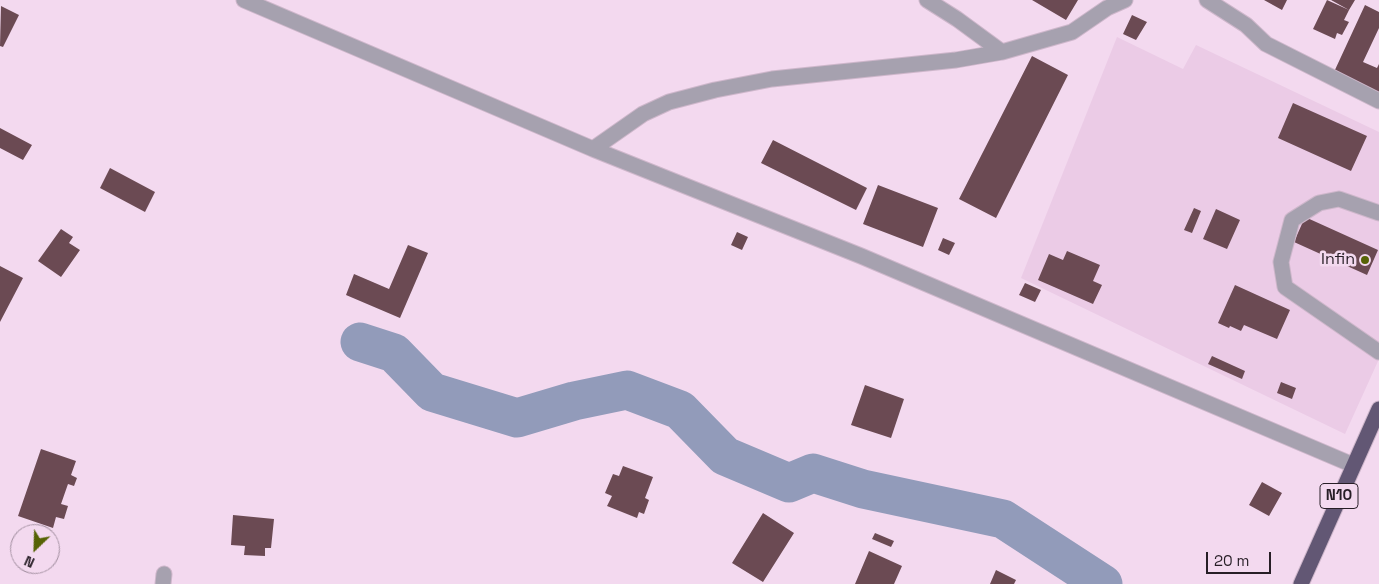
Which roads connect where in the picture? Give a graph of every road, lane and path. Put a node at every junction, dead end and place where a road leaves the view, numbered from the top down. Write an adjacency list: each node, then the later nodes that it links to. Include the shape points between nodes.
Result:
1 (244, 0): 7 (street)
2 (927, 0): 5 (street)
3 (1126, 0): 5 (street, via 1107,8 1072,32)
4 (1207, 0): 6 (street, via 1246,25 1266,44)
5 (1002, 52): 7 (street, via 956,60 772,79 715,90 669,102 643,114)
6 (1379, 101)
7 (593, 149): 11 (street, via 861,256)
8 (1379, 213): 9 (street, via 1339,199 1320,203 1292,220 1281,262 1284,287)
9 (1379, 352)
10 (1379, 409): 11 (highway, N10)
11 (1353, 465): 12 (highway, N10)
12 (1301, 584)

